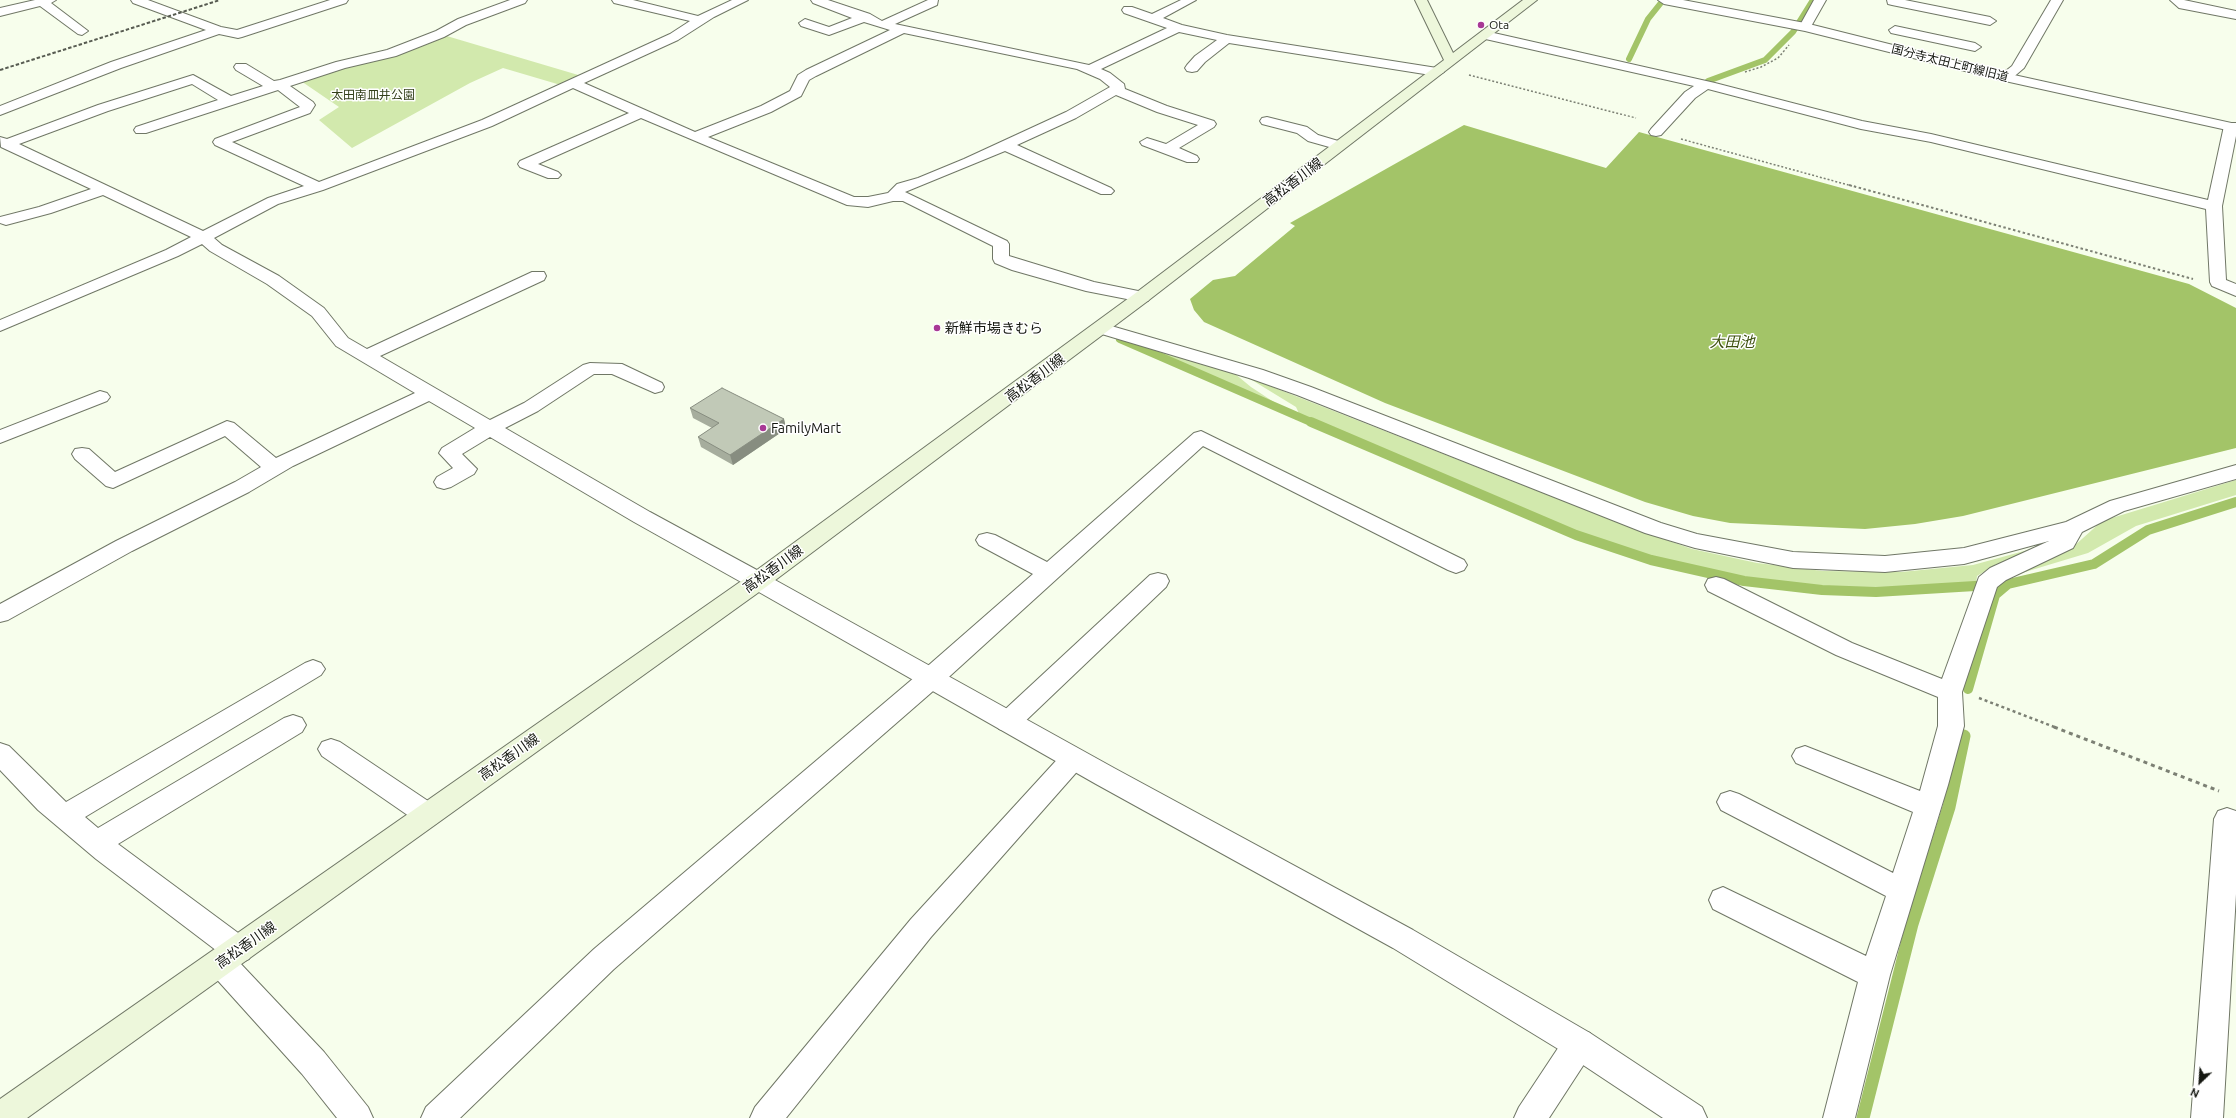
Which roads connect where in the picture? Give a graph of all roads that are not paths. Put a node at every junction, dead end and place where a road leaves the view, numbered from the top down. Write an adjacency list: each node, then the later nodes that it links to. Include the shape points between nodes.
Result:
1 (136, 0): 30 (street)
2 (342, 0): 30 (street, via 245,33)
3 (521, 0): 45 (street, via 391,53 340,65)
4 (618, 0): 23 (street)
5 (742, 0): 23 (street)
6 (817, 0): 21 (street)
7 (1190, 0): 22 (street)
8 (1421, 0): 39 (main road)
9 (1531, 0): 34 (main road, 高松香川線)
10 (1664, 0): 27 (street, 国分寺太田上町線旧道)
11 (1820, 0): 27 (street)
12 (2057, 0): 43 (street, via 2017,68)
13 (2176, 0): 20 (street, via 2183,5)
14 (46, 1): 19 (street); 29 (street)
15 (1892, 1): 17 (street)
16 (933, 2): 26 (street)
17 (1911, 5): 24 (street); 32 (street)
18 (1128, 10): 22 (street)
19 (0, 12)
20 (2236, 15)
21 (866, 17): 26 (street); 33 (street)
22 (1152, 19): 28 (street)
23 (699, 20): 44 (street, via 674,37)
24 (1990, 22)
25 (805, 23): 33 (street)
26 (882, 25): 31 (street)
27 (1799, 26): 37 (street, 国分寺太田上町線旧道)
28 (1178, 28): 36 (street); 42 (street)
29 (82, 30)
30 (218, 30): 49 (street, via 116,65)
31 (901, 30): 42 (street); 55 (street, via 802,78 796,93 766,109)
32 (1895, 30): 37 (street); 38 (street)
33 (829, 31): 35 (street)
34 (1485, 35): 39 (main road, 高松香川線); 46 (street)
35 (850, 38)
36 (1227, 39): 39 (street); 41 (street)
37 (1884, 47): 43 (street, 国分寺太田上町線旧道)
38 (1975, 47)
39 (1444, 66): 59 (main road, 高松香川線)
40 (241, 67): 45 (street)
41 (1192, 68)
42 (1091, 69): 47 (street, via 1116,83 1119,87)
43 (2005, 77): 52 (street, 国分寺太田上町線旧道)
44 (572, 83): 50 (street); 63 (street, via 460,134)
45 (276, 85): 48 (street); 63 (street, via 308,105 305,110 220,142)
46 (1710, 86): 54 (street, via 1690,95); 67 (street, via 1861,126 1931,138)
47 (1116, 90): 58 (street); 60 (street, via 1162,109 1209,124)
48 (229, 101): 53 (street); 57 (street, via 193,79)
49 (0, 111)
50 (640, 113): 55 (street); 62 (street, via 525,164)
51 (1267, 121): 59 (street, via 1302,130 1313,138)
52 (2233, 127): 67 (street)
53 (141, 130)
54 (1656, 132)
55 (696, 137): 66 (street, via 852,202 868,202)
56 (1147, 142): 60 (street)
57 (3, 143): 64 (street)
58 (1005, 145): 65 (street); 66 (street, via 930,178 902,187)
59 (1340, 146): 72 (main road, 高松香川線)
60 (1168, 149): 61 (street)
61 (1192, 159)
62 (553, 175)
63 (318, 187): 69 (street, via 273,201)
64 (104, 190): 68 (street); 69 (street)
65 (1106, 191)
66 (893, 196): 72 (street, via 906,197 1002,244 1001,259 1018,266 1092,287)
67 (2214, 206): 71 (street, via 2218,282)
68 (6, 220)
69 (204, 237): 73 (street); 75 (street, via 216,248 280,284 318,312 342,342)
70 (538, 276): 75 (street)
71 (2236, 291)
72 (1142, 297): 74 (main road, 高松香川線)
73 (0, 326)
74 (1101, 328): 85 (street, via 1256,374 1653,528 1743,552 1839,564 1924,562 1964,556); 89 (main road, 高松香川線)
75 (366, 356): 77 (street)
76 (655, 387): 79 (street, via 616,368 590,368 531,407)
77 (430, 393): 79 (street); 82 (street)
78 (100, 396): 80 (street)
79 (490, 428): 84 (street, via 449,453 466,469); 89 (street, via 642,517)
80 (0, 437)
81 (82, 454): 82 (street, via 113,481 227,427)
82 (275, 468): 92 (street)
83 (2236, 472): 85 (street, via 2117,506)
84 (444, 482)
85 (2073, 528): 95 (street, via 2065,543 1998,574 1986,585)
86 (987, 540): 88 (street)
87 (1456, 565): 88 (street, via 1201,437)
88 (1050, 573): 94 (street)
89 (758, 580): 94 (street); 105 (main road, 高松香川線)
90 (1158, 581): 96 (street)
91 (1716, 585): 95 (street, via 1844,649)
92 (0, 614)
93 (313, 669): 106 (street)
94 (931, 678): 96 (street); 115 (street, via 604,959)
95 (1950, 692): 104 (street, via 1951,726)
96 (1008, 722): 101 (street)
97 (293, 725): 107 (street)
98 (331, 749): 105 (street)
99 (0, 753): 106 (street)
100 (1805, 756): 104 (street)
101 (1073, 759): 112 (street, via 1403,940); 116 (street, via 921,928)
102 (1730, 802): 108 (street)
103 (2224, 805): 120 (street)
104 (1928, 806): 108 (street)
105 (428, 815): 110 (main road, 高松香川線)
106 (64, 816): 107 (street)
107 (97, 843): 110 (street)
108 (1902, 891): 111 (street)
109 (1723, 900): 111 (street)
110 (230, 956): 113 (main road, 高松香川線); 114 (street)
111 (1875, 975): 119 (street)
112 (1579, 1044): 117 (street); 118 (street)
113 (0, 1118)
114 (357, 1118)
115 (437, 1118)
116 (766, 1118)
117 (1530, 1118)
118 (1691, 1118)
119 (1839, 1118)
120 (2207, 1118)

